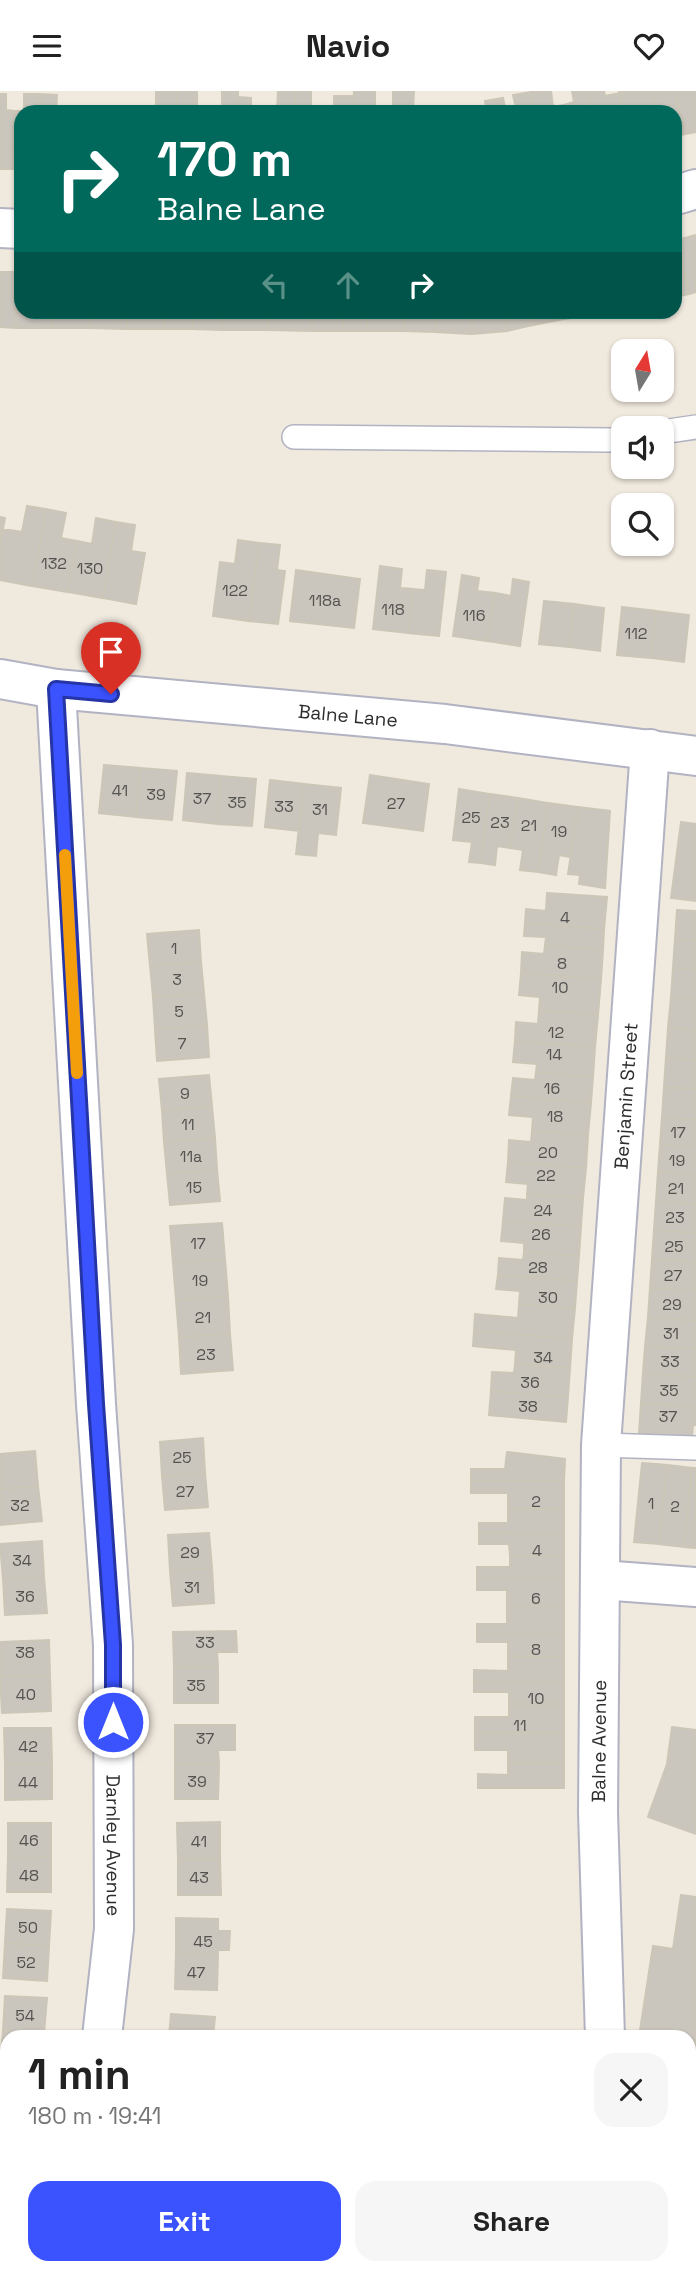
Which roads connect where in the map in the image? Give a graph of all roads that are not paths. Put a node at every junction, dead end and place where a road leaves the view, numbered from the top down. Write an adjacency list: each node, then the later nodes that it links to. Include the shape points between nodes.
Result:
1 (696, 427): 2 (lane)
2 (674, 430)
3 (294, 437): 4 (lane)
4 (611, 440)
5 (0, 679): 6 (street, Balne Lane)
6 (56, 689): 7 (street, Balne Lane, via 445,724); 13 (street, Darnley Avenue, via 113,1645 114,1929)
7 (650, 749): 8 (street, Balne Lane); 9 (street, Benjamin Street)
8 (696, 756)
9 (601, 1445): 10 (lane); 11 (street, Balne Avenue)
10 (696, 1448)
11 (601, 1580): 12 (street); 14 (street, Balne Avenue, via 598,1812)
12 (696, 1587)
13 (103, 2030)
14 (605, 2030)

